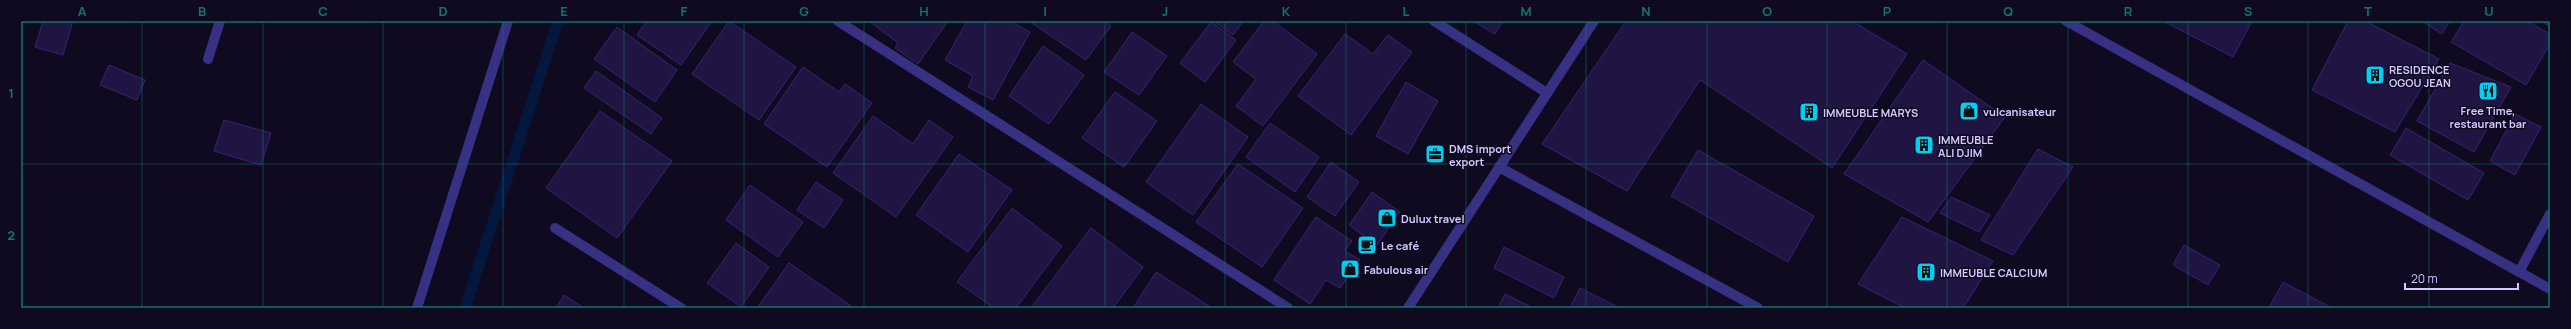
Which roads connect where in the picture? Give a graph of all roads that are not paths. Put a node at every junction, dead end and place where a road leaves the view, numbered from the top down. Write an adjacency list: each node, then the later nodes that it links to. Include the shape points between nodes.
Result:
1 (220, 21): 7 (street)
2 (508, 21): 14 (street)
3 (838, 21): 16 (street)
4 (1434, 21): 8 (street)
5 (1594, 21): 8 (street)
6 (2066, 21): 12 (street)
7 (208, 59)
8 (1547, 93): 9 (street)
9 (1499, 167): 17 (street); 18 (street)
10 (2550, 214): 12 (street)
11 (555, 228): 15 (street)
12 (2519, 272): 13 (street)
13 (2550, 289)
14 (417, 308)
15 (681, 308)
16 (1288, 308)
17 (1408, 308)
18 (1758, 308)

